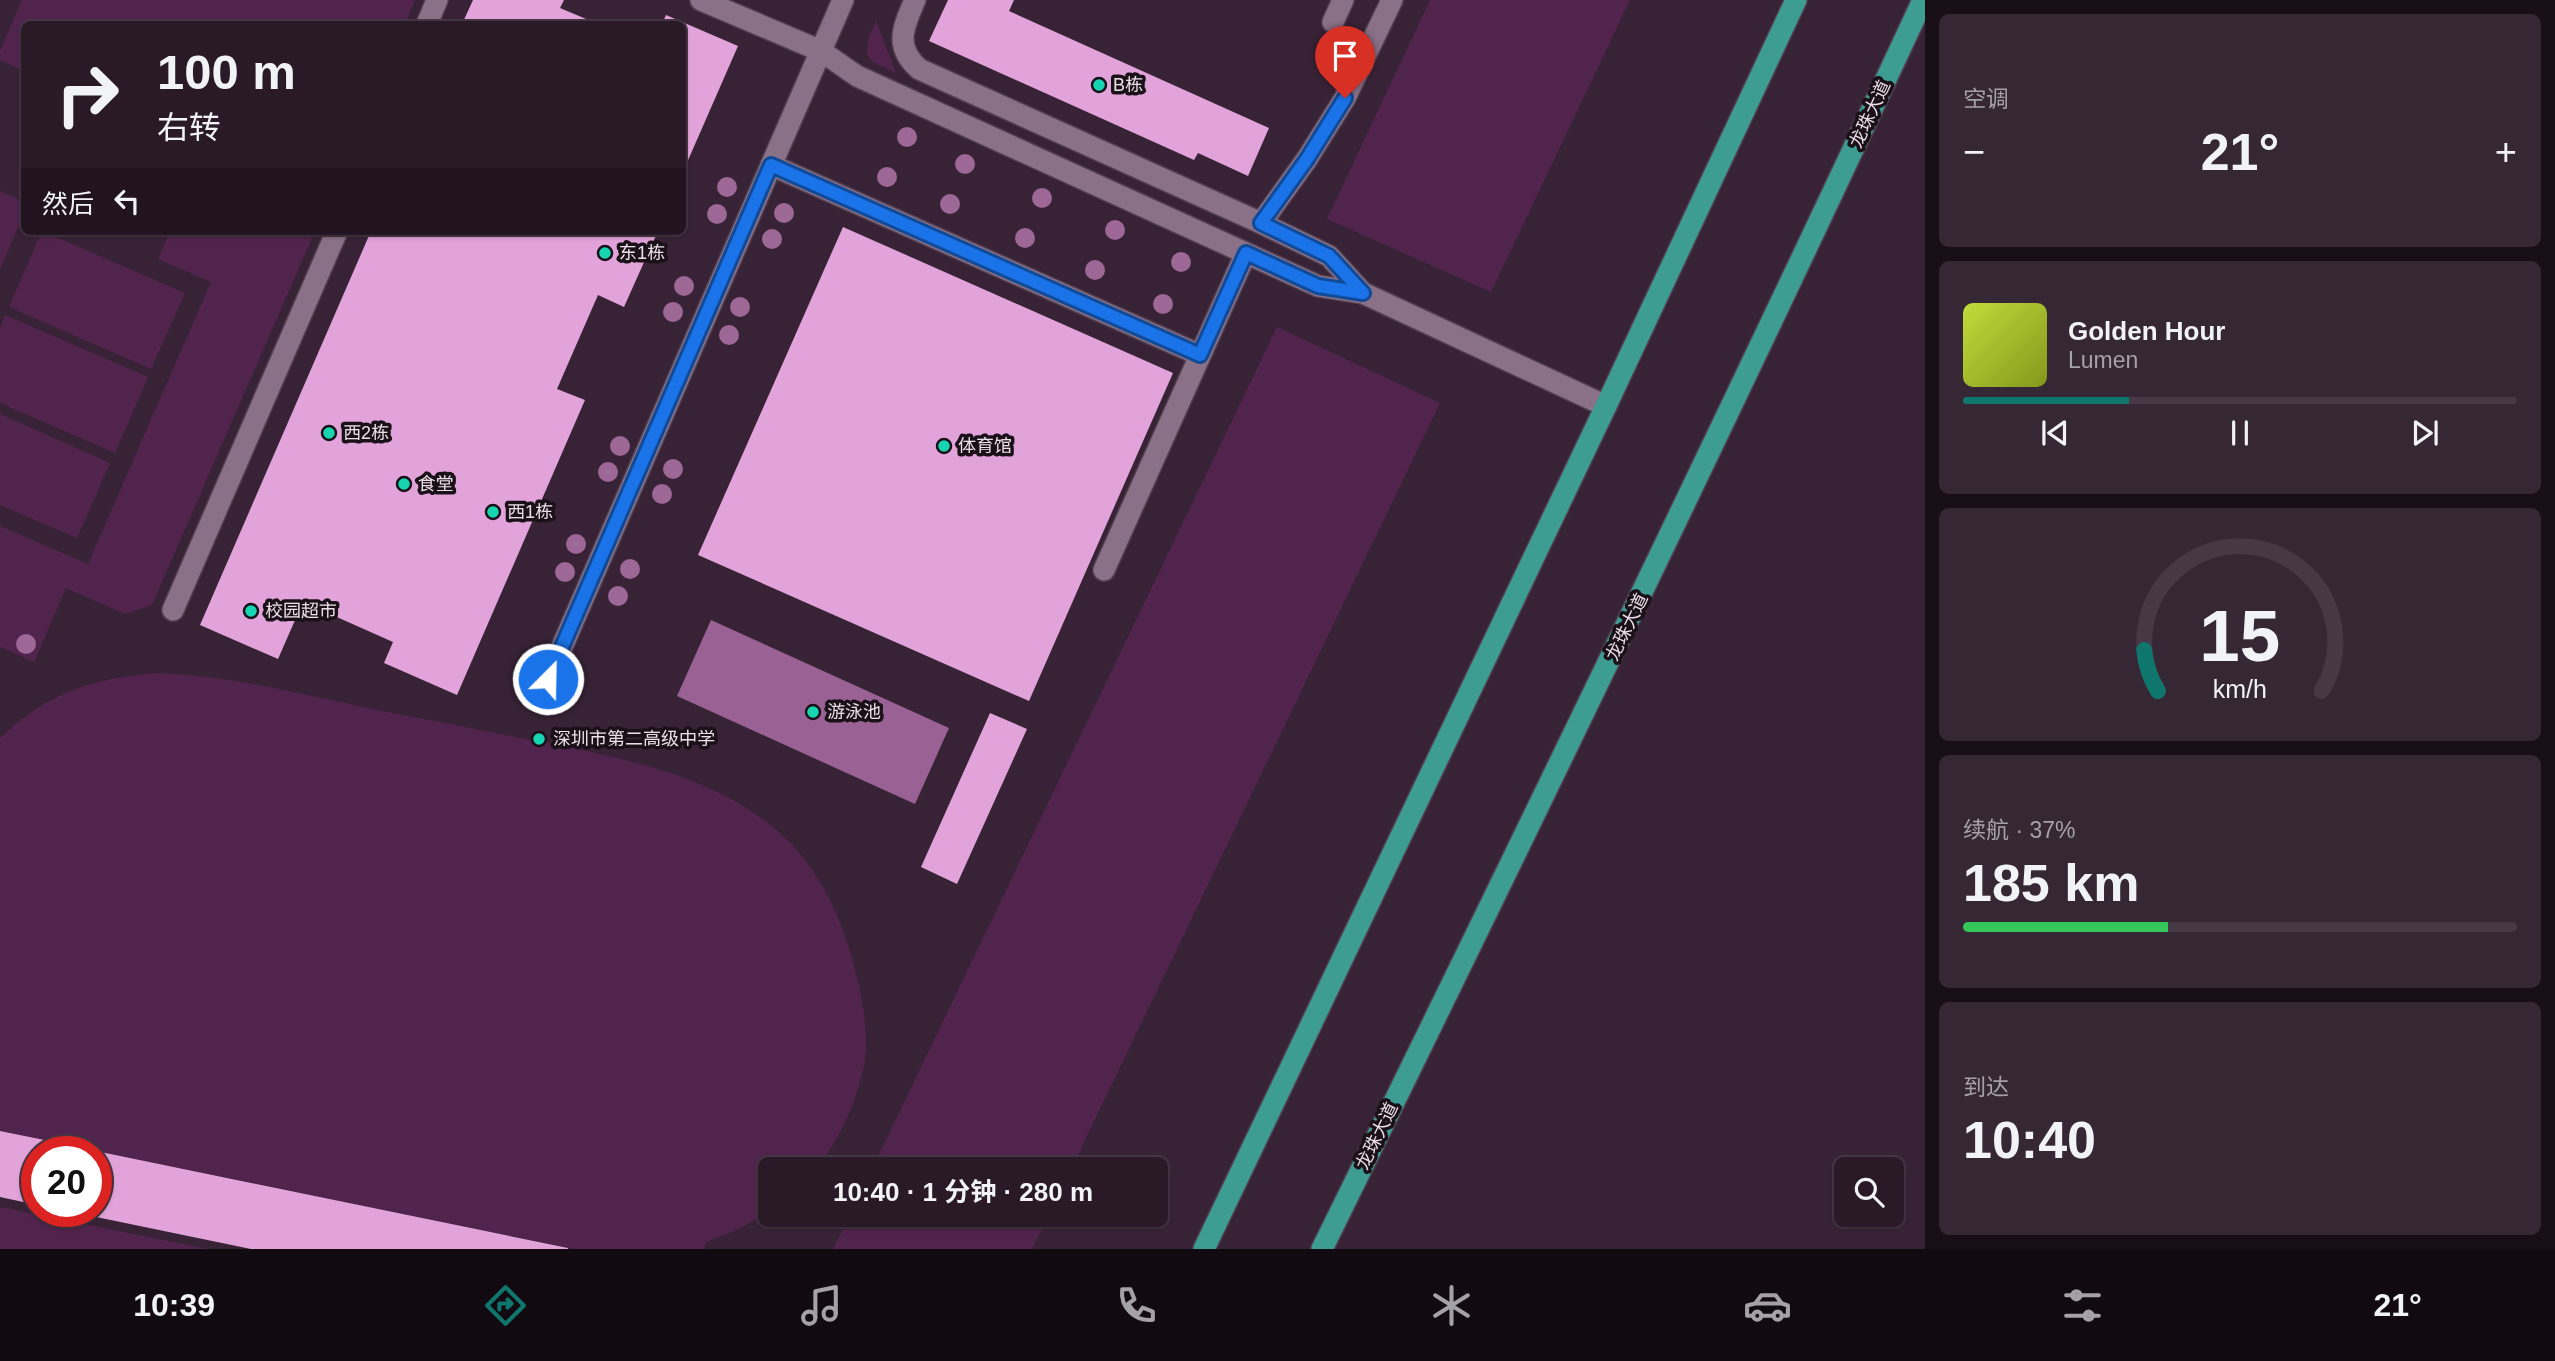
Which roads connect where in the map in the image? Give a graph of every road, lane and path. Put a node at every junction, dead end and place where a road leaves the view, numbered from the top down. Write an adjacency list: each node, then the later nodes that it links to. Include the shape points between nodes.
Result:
1 (437, 0): 9 (lane)
2 (701, 0): 11 (lane)
3 (843, 0): 11 (lane)
4 (915, 0): 13 (lane, via 902,34 919,69)
5 (1343, 0): 10 (lane)
6 (1392, 0): 13 (lane, via 1345,98)
7 (1796, 0): 18 (main road)
8 (1923, 0): 23 (main road, 龙珠大道, via 1581,722)
9 (428, 21)
10 (1333, 22)
11 (821, 51): 12 (lane); 15 (lane, via 857,76)
12 (771, 165): 17 (lane); 21 (lane)
13 (1261, 223): 16 (lane, via 1329,256)
14 (335, 235): 20 (lane)
15 (1246, 253): 16 (lane, via 1318,286); 17 (lane)
16 (1363, 293): 18 (lane)
17 (1200, 355): 19 (lane)
18 (1606, 406): 22 (main road)
19 (1104, 570)
20 (173, 610)
21 (548, 679)
22 (1204, 1249)
23 (1322, 1249)

